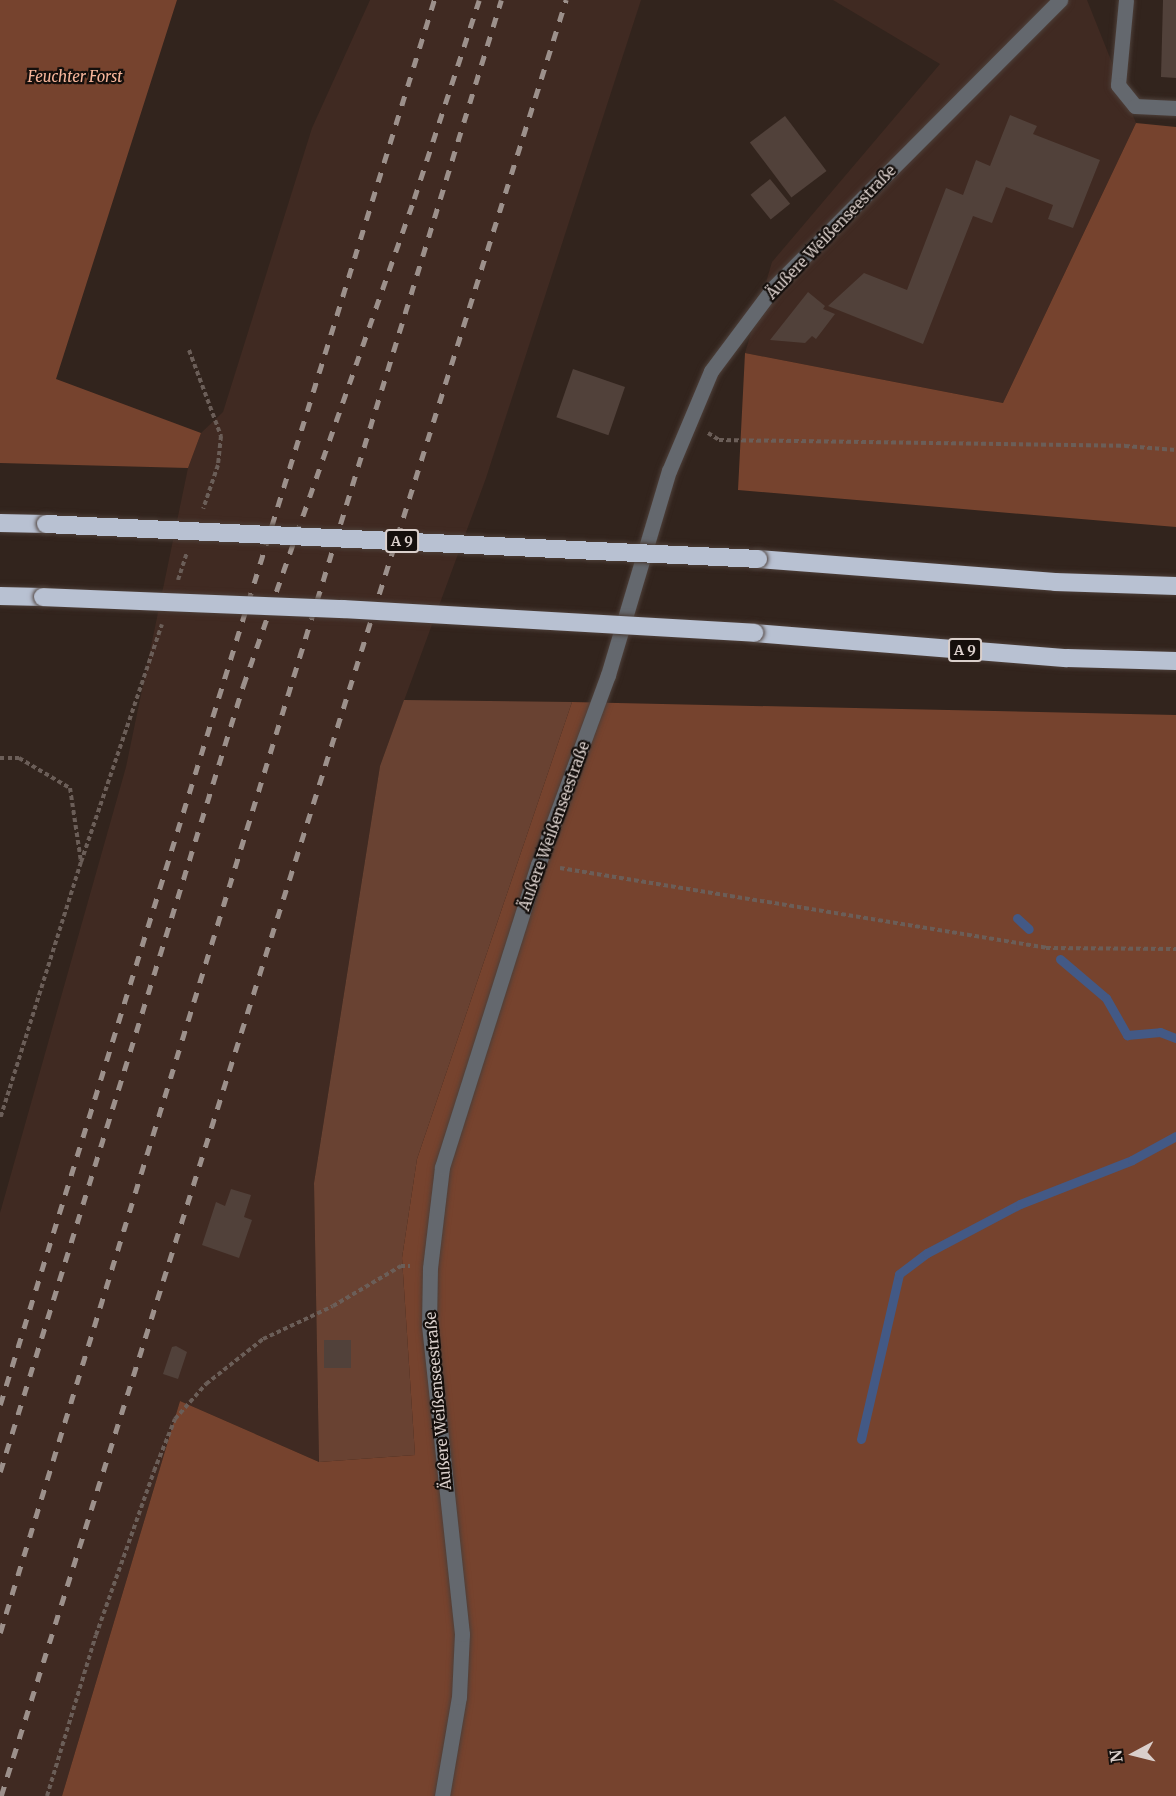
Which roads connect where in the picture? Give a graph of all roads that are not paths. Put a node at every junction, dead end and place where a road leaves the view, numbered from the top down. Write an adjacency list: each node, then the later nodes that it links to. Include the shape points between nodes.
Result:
1 (1060, 0): 8 (street, Äußere Weißenseestraße, via 773,288 711,371 669,471 608,675 538,865 442,1167 430,1268 429,1325 462,1634 459,1697)
2 (1126, 0): 3 (street, via 1118,85 1135,106)
3 (1176, 108)
4 (0, 523): 5 (highway, A 9, bridge, via 758,559 1055,582)
5 (1176, 586)
6 (0, 596): 7 (highway, A 9, bridge, via 343,609 754,633 1067,658)
7 (1176, 661)
8 (442, 1796)

